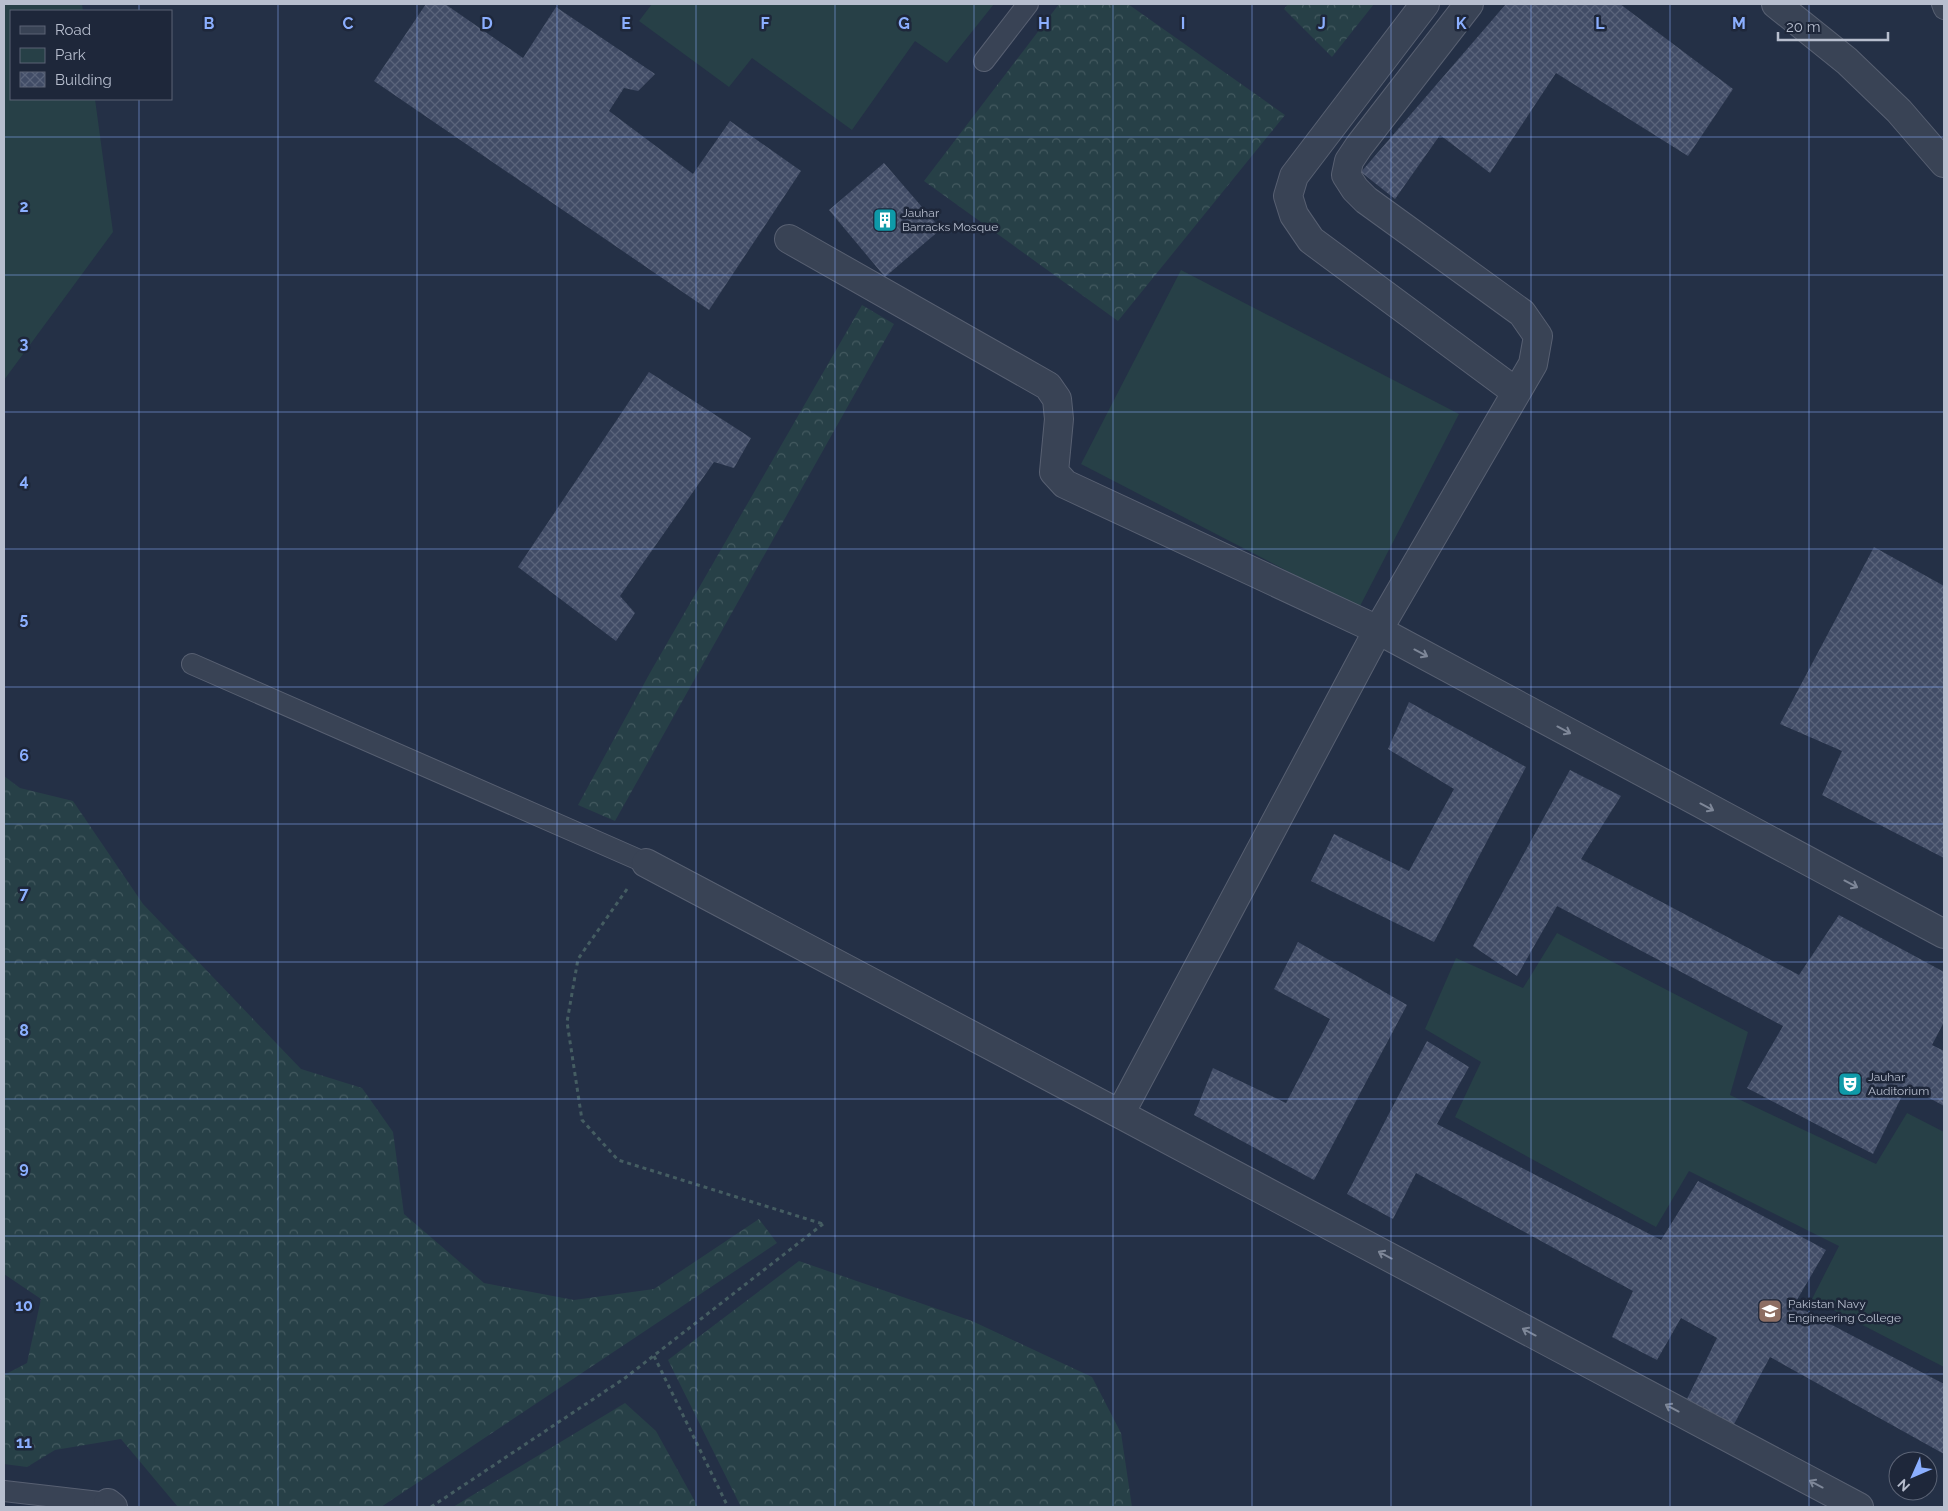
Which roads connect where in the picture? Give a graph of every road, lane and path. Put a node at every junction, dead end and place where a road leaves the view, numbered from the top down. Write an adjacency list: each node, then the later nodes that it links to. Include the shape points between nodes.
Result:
1 (1028, 4): 7 (lane)
2 (1425, 4): 10 (street, via 1294,176 1288,196 1294,216 1311,240)
3 (1469, 4): 10 (street, via 1359,146 1349,161 1346,175 1366,200 1522,313 1538,336 1533,364)
4 (1776, 4): 8 (street, via 1847,61 1899,111)
5 (1942, 4): 6 (lane)
6 (1944, 9)
7 (984, 61)
8 (1944, 163)
9 (789, 239): 11 (street, via 1048,386 1057,399 1059,420 1054,472 1066,484)
10 (1516, 392): 11 (street)
11 (1378, 630): 14 (street, one-way to 14); 15 (street)
12 (192, 664): 13 (lane)
13 (646, 863): 15 (street); 16 (path, via 578,959 567,1022 582,1120 618,1160 823,1224)
14 (1944, 934)
15 (1120, 1114): 21 (street, one-way to 15)
16 (654, 1356): 19 (path); 20 (path)
17 (4, 1491): 18 (lane)
18 (111, 1505)
19 (431, 1507)
20 (728, 1507)
21 (1859, 1507)

